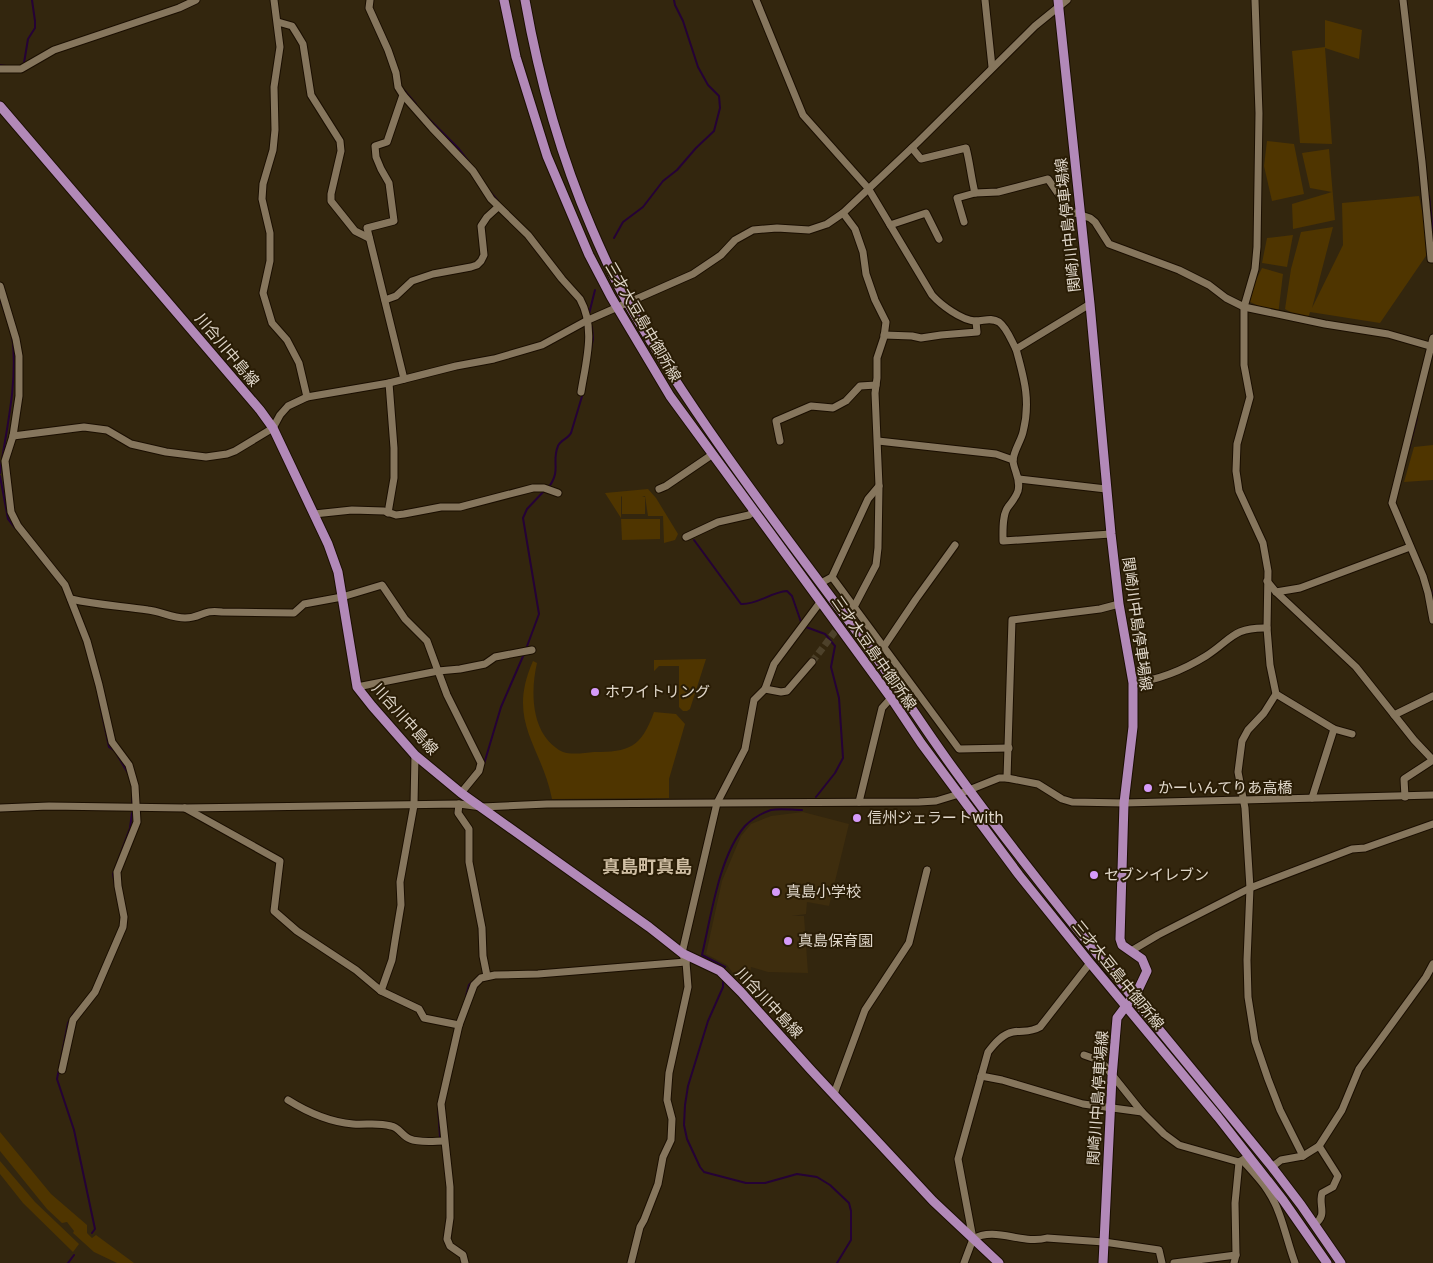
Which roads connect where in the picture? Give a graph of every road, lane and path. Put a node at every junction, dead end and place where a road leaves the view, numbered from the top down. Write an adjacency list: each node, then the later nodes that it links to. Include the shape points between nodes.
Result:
1 (196, 0): 14 (street, via 54,50 21,69)
2 (274, 0): 12 (street)
3 (370, 0): 15 (street, via 369,8)
4 (504, 0): 32 (main road, 三才大豆島中御所線, via 519,66 547,156 589,255)
5 (525, 0): 30 (main road, 三才大豆島中御所線, via 543,85 574,188 600,249)
6 (756, 0): 18 (street, via 802,115)
7 (985, 0): 13 (street)
8 (1067, 0): 11 (street)
9 (1255, 0): 33 (street, via 1257,247 1255,269)
10 (1403, 0): 27 (street)
11 (1058, 3): 13 (street); 22 (main road, 関崎川中島停車場線)
12 (278, 22): 25 (street, via 292,26 297,34 302,44 311,95 340,141 341,152 331,201 355,231); 44 (street, via 280,47 274,88 275,130 262,199 270,233 270,260 263,293 272,323 287,340 299,363)
13 (992, 67): 17 (street)
14 (0, 69)
15 (403, 95): 20 (street, via 473,171); 25 (street, via 387,142 375,146 376,157 389,183 394,221 367,228)
16 (0, 106): 45 (main road, 川合川中島線)
17 (912, 148): 18 (street); 19 (street, via 921,159 966,148)
18 (868, 188): 21 (street); 24 (street)
19 (975, 193): 22 (street, via 998,192 1048,179 1068,208); 23 (street, via 957,198)
20 (498, 207): 29 (street, via 481,226 484,255 481,261 471,268 412,281 396,296); 34 (street, via 528,235 580,299)
21 (843, 213): 30 (street, via 828,224 809,230 753,230 735,240 721,255 694,274); 36 (street, via 855,229 864,252 866,274 886,322)
22 (1080, 215): 31 (main road, 関崎川中島停車場線); 33 (street, via 1095,222 1109,244 1179,270)
23 (964, 222)
24 (890, 225): 26 (street, via 926,213); 35 (street, via 932,295 943,306)
25 (369, 238): 29 (street)
26 (939, 239)
27 (1433, 259)
28 (0, 286): 46 (street, via 19,356 19,396)
29 (385, 300): 40 (street)
30 (628, 302): 32 (street); 65 (main road, 三才大豆島中御所線, via 714,438)
31 (1090, 304): 39 (street); 54 (main road, 関崎川中島停車場線)
32 (618, 307): 34 (street); 49 (main road, 三才大豆島中御所線, via 670,396)
33 (1244, 307): 38 (street, via 1388,334); 64 (street, via 1244,366 1250,397 1237,444 1236,471 1239,491 1263,543)
34 (586, 321): 40 (street, via 542,345); 43 (street, via 590,338)
35 (976, 321): 36 (street, via 977,332 921,338); 39 (street, via 992,319 1000,323)
36 (884, 335): 42 (street, via 877,358)
37 (1433, 338): 38 (street)
38 (1432, 347): 62 (street, via 1392,503)
39 (1016, 349): 50 (street, via 1028,404 1023,433)
40 (404, 379): 41 (street)
41 (389, 383): 44 (street); 57 (street, via 394,478)
42 (876, 385): 47 (street, via 860,386 846,401 833,408 811,406 776,421); 48 (street)
43 (581, 392)
44 (307, 397): 45 (street, via 288,406)
45 (273, 428): 46 (street, via 235,451 206,457 131,444 107,430 71,428); 58 (main road, 川合川中島線)
46 (13, 436): 68 (street, via 5,461 11,512 18,526 65,585)
47 (780, 441)
48 (878, 441): 50 (street, via 996,454); 52 (street)
49 (713, 454): 53 (street); 56 (main road, 三才大豆島中御所線)
50 (1013, 460): 51 (street)
51 (1019, 479): 54 (street); 59 (street, via 1018,491 1008,508 1003,541)
52 (879, 486): 63 (street, via 868,499); 71 (street, via 876,565)
53 (659, 489)
54 (1106, 489): 59 (main road, 関崎川中島停車場線)
55 (558, 493): 57 (street, via 533,488 460,507 396,515)
56 (754, 511): 60 (street, via 718,522); 69 (main road, 三才大豆島中御所線)
57 (388, 513): 58 (street, via 352,510)
58 (314, 514): 67 (main road, 川合川中島線, via 335,563)
59 (1111, 534): 70 (main road, 関崎川中島停車場線)
60 (686, 537)
61 (955, 546): 74 (street)
62 (1410, 547): 66 (street, via 1300,588); 72 (street, via 1426,584)
63 (832, 577): 65 (street); 74 (street)
64 (1267, 581): 66 (street); 73 (street)
65 (821, 583): 76 (main road, 三才大豆島中御所線)
66 (1276, 592): 85 (street, via 1356,667)
67 (342, 597): 68 (street, via 304,604 294,612 213,610 186,618); 78 (street, via 382,585 404,618 427,641); 80 (main road, 川合川中島線)
68 (71, 599): 104 (street, via 89,650 112,742 129,765)
69 (821, 601): 81 (street, via 774,664); 84 (main road, 三才大豆島中御所線)
70 (1119, 604): 79 (main road, 関崎川中島停車場線); 88 (street, via 1012,620)
71 (855, 605)
72 (1433, 620)
73 (1267, 628): 79 (street, via 1243,630 1183,669); 82 (street)
74 (884, 648): 76 (street); 88 (street, via 959,749)
75 (528, 651): 78 (street, via 495,657 485,664)
76 (875, 656): 92 (main road, 三才大豆島中御所線)
77 (812, 662): 81 (street, via 787,691)
78 (438, 671): 80 (street); 93 (street, via 480,762 479,771)
79 (1133, 683): 101 (main road, 関崎川中島停車場線, via 1133,727)
80 (357, 687): 89 (main road, 川合川中島線)
81 (765, 689): 100 (street, via 754,700 745,749)
82 (1276, 694): 86 (street); 98 (street, via 1242,741 1238,772)
83 (1433, 696): 85 (street)
84 (891, 698): 94 (main road, 三才大豆島中御所線); 99 (street, via 882,708)
85 (1394, 715): 90 (street)
86 (1334, 729): 87 (street); 97 (street)
87 (1352, 734)
88 (1009, 748): 91 (street)
89 (415, 755): 93 (main road, 川合川中島線); 103 (street)
90 (1433, 760): 96 (street, via 1404,778)
91 (1007, 778): 92 (street); 101 (street, via 1038,784 1072,802)
92 (970, 790): 94 (street); 118 (main road, 三才大豆島中御所線)
93 (461, 793): 107 (main road, 川合川中島線)
94 (959, 794): 99 (street, via 936,801); 114 (main road, 三才大豆島中御所線)
95 (1433, 795): 96 (street)
96 (1405, 796): 97 (street)
97 (1312, 798): 98 (street)
98 (1244, 799): 101 (street); 110 (street)
99 (859, 802): 100 (street)
100 (717, 803): 107 (street, via 547,804); 112 (street)
101 (1124, 803): 111 (main road, 関崎川中島停車場線, via 1120,939 1122,945)
102 (459, 804): 103 (street); 107 (street); 116 (street, via 458,813 469,829 469,862 482,928)
103 (414, 805): 106 (street); 117 (street, via 400,882 401,905 392,960)
104 (137, 807): 105 (street); 106 (street); 122 (street, via 137,822 117,872 123,927 95,992 74,1020)
105 (0, 808)
106 (185, 808): 117 (street, via 280,861 274,911)
107 (482, 808): 112 (main road, 川合川中島線)
108 (1433, 824): 110 (street, via 1365,848 1352,849)
109 (927, 870): 125 (street, via 909,943 866,1010)
110 (1250, 888): 111 (street); 131 (street, via 1248,988 1255,1042 1280,1110)
111 (1131, 951): 118 (main road, 関崎川中島停車場線, via 1142,958 1147,971)
112 (682, 953): 113 (street); 125 (main road, 川合川中島線, via 720,970)
113 (686, 962): 116 (street); 139 (street, via 688,987 669,1074 671,1140 663,1157 658,1184 640,1226)
114 (1090, 963): 119 (main road, 三才大豆島中御所線); 123 (street, via 1040,1027 1033,1031 1010,1032 995,1042 988,1052)
115 (1433, 964): 130 (street, via 1359,1069 1342,1110)
116 (487, 976): 120 (street, via 474,984)
117 (381, 991): 120 (street, via 419,1009 424,1018)
118 (1132, 997): 119 (main road, 関崎川中島停車場線); 133 (main road, 三才大豆島中御所線)
119 (1126, 1006): 124 (main road, 関崎川中島停車場線, via 1117,1018); 132 (main road, 三才大豆島中御所線, via 1218,1117)
120 (459, 1025): 129 (street, via 441,1104)
121 (1084, 1056): 124 (street, via 1101,1061)
122 (62, 1070)
123 (981, 1076): 127 (street, via 1083,1104); 135 (street, via 958,1159)
124 (1112, 1077): 127 (main road, 関崎川中島停車場線); 128 (street)
125 (834, 1094): 135 (main road, 川合川中島線)
126 (288, 1100): 129 (street, via 323,1118 381,1124 396,1127 410,1139)
127 (1111, 1108): 128 (street); 136 (main road, 関崎川中島停車場線)
128 (1142, 1112): 132 (street, via 1179,1145)
129 (444, 1141): 138 (street, via 450,1187 447,1239 450,1246 463,1255)
130 (1320, 1146): 131 (street); 134 (street, via 1338,1176 1333,1187 1322,1192 1322,1216)
131 (1303, 1156): 133 (street, via 1281,1160)
132 (1243, 1160): 137 (street, via 1235,1203); 146 (street, via 1268,1190 1279,1212); 147 (main road, 三才大豆島中御所線, via 1283,1200)
133 (1272, 1167): 134 (main road, 三才大豆島中御所線)
134 (1314, 1224): 148 (main road, 三才大豆島中御所線)
135 (973, 1240): 136 (street, via 979,1236 1000,1235 1020,1240 1047,1238); 140 (street); 141 (main road, 川合川中島線)
136 (1104, 1242): 142 (main road, 関崎川中島停車場線); 143 (street, via 1159,1250)
137 (1236, 1255): 144 (street); 145 (street)
138 (465, 1263)
139 (631, 1263)
140 (964, 1263)
141 (999, 1263)
142 (1103, 1263)
143 (1162, 1263)
144 (1174, 1263)
145 (1234, 1263)
146 (1295, 1263)
147 (1326, 1263)
148 (1341, 1263)

